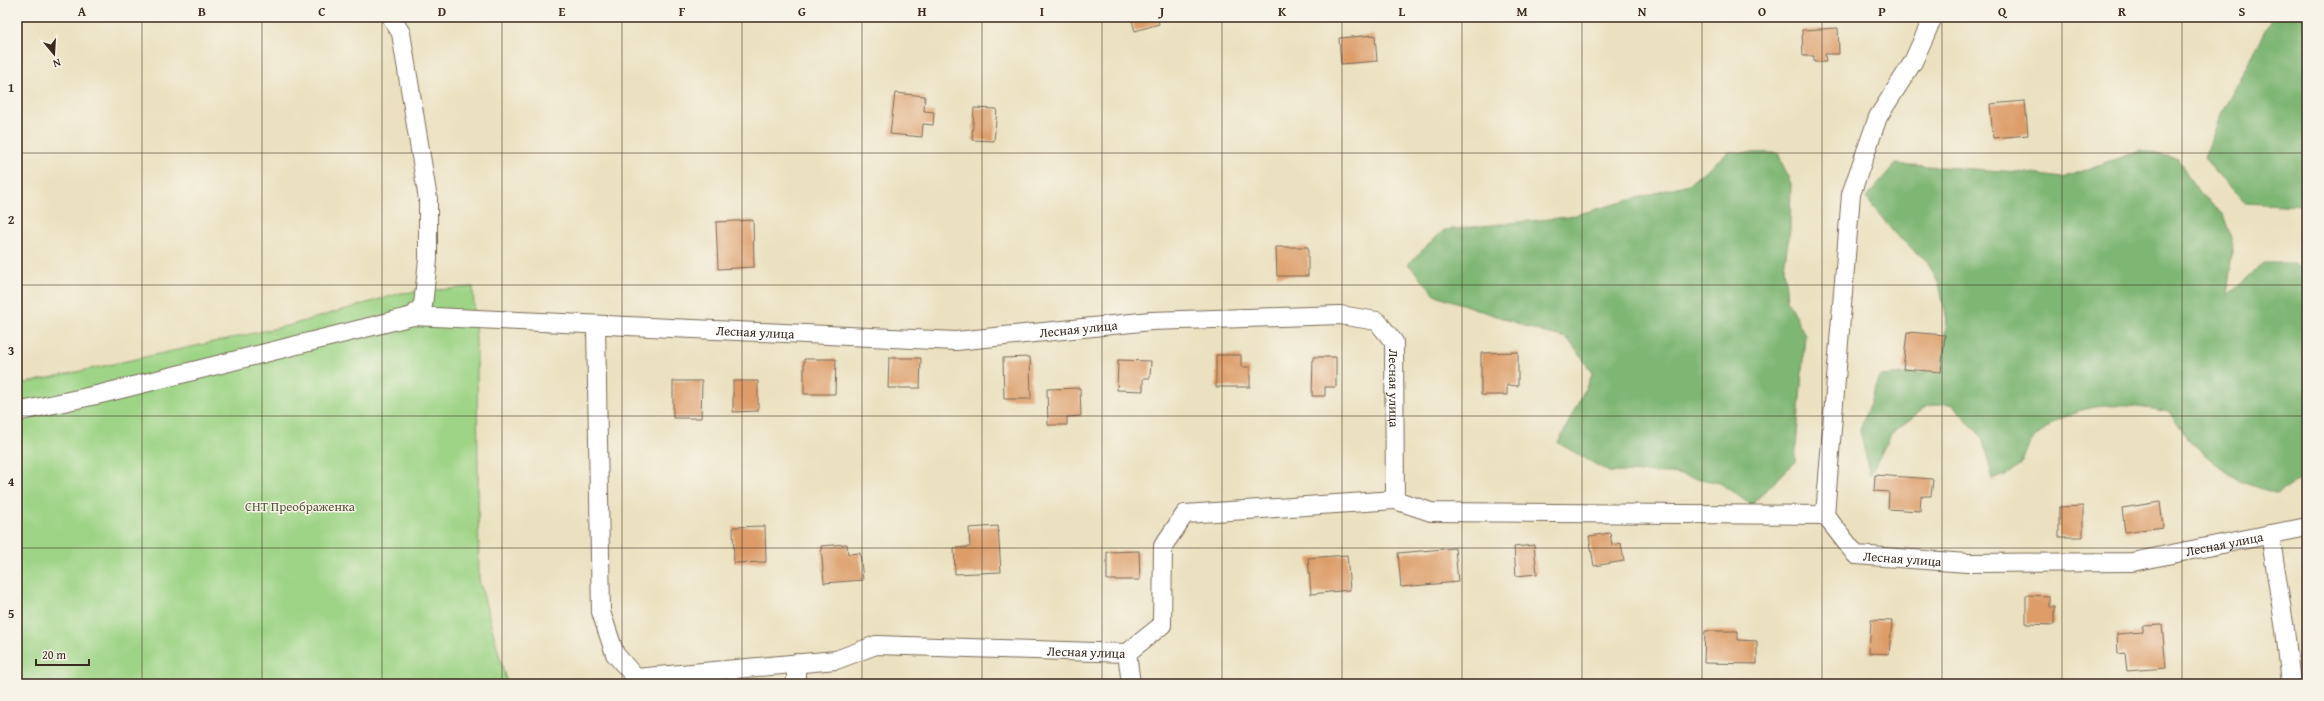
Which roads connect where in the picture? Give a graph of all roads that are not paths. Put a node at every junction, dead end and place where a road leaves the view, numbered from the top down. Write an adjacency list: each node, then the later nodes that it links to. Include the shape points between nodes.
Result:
1 (391, 17): 3 (street, via 401,33 428,199 428,260 423,305)
2 (1933, 17): 7 (street, via 1913,62 1878,117 1850,194)
3 (413, 316): 4 (street, Лесная улица); 5 (street, Лесная улица, via 101,394)
4 (596, 325): 6 (street, Лесная улица, via 956,341 1151,321 1340,315 1377,321 1394,342); 11 (street, Лесная улица, via 601,612 616,654 636,678)
5 (17, 412)
6 (1395, 500): 7 (street, Лесная улица, via 1431,512); 10 (street, Лесная улица, via 1185,514 1163,546 1162,625)
7 (1825, 516): 9 (street, Лесная улица, via 1856,555 1967,562 2132,562)
8 (2307, 527): 9 (street, Лесная улица)
9 (2270, 534): 14 (street)
10 (1128, 653): 11 (street, Лесная улица, via 876,645 836,660); 13 (street)
11 (796, 663): 12 (street)
12 (796, 684)
13 (1131, 684)
14 (2291, 684)

